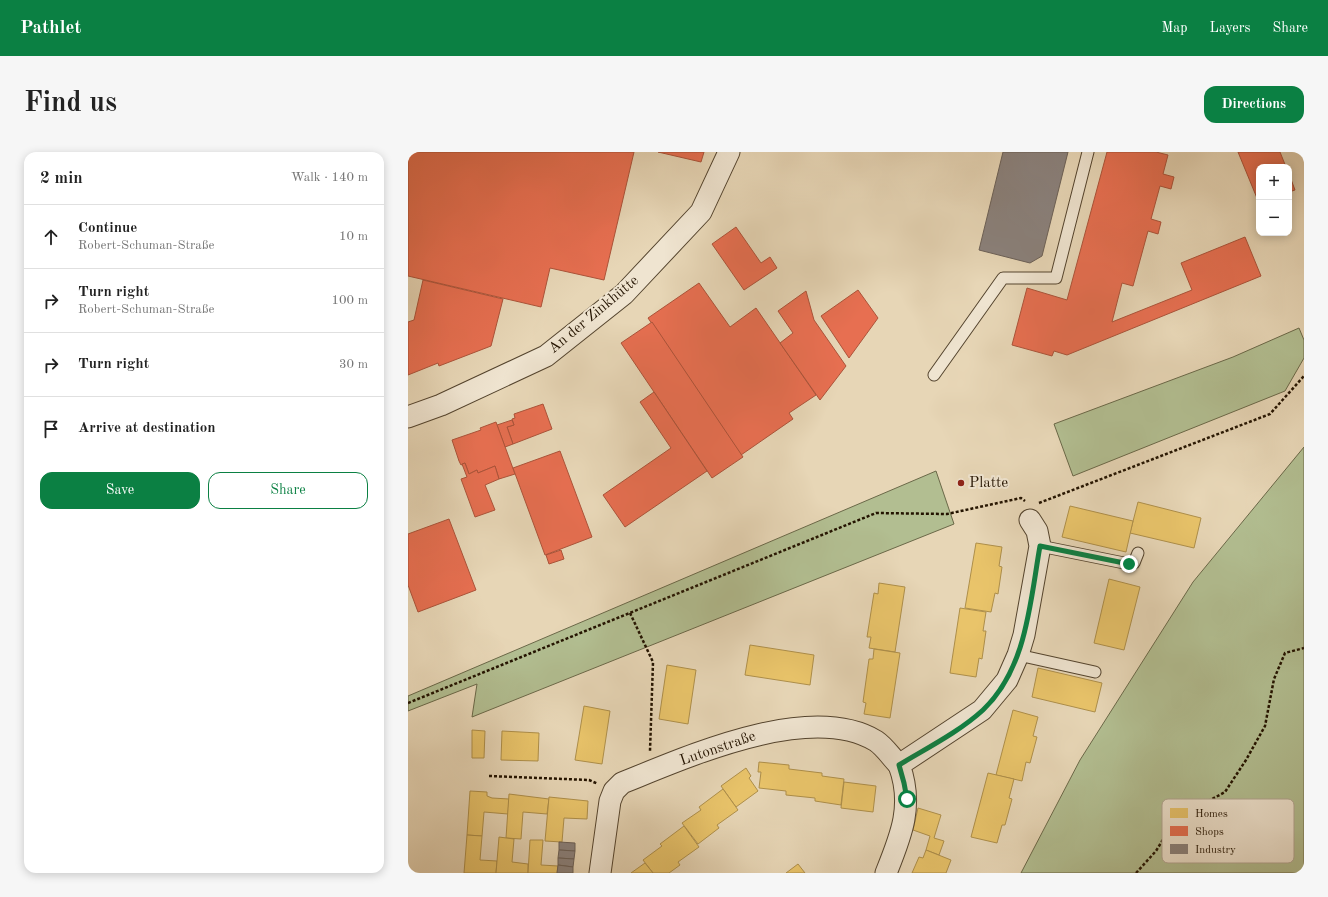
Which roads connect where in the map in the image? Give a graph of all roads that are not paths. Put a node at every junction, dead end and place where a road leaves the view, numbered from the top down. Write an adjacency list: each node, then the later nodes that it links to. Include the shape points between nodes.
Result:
1 (729, 152): 4 (street, An der Zinkhütte, via 701,212 624,294 546,356 441,405)
2 (1088, 152): 3 (lane, via 1056,278 1003,278)
3 (934, 375)
4 (408, 417)
5 (1031, 510): 6 (street)
6 (1040, 546): 7 (lane, via 1129,564 1134,563); 8 (street)
7 (1138, 553)
8 (1018, 655): 9 (lane); 10 (street, via 1007,680 982,710)
9 (1095, 672)
10 (899, 765): 11 (street, Lutonstraße, via 886,750 871,739 849,731 819,727 774,731 730,741 622,783 614,791 608,808); 12 (street, via 906,791 906,810 901,833)
11 (600, 873)
12 (886, 873)

